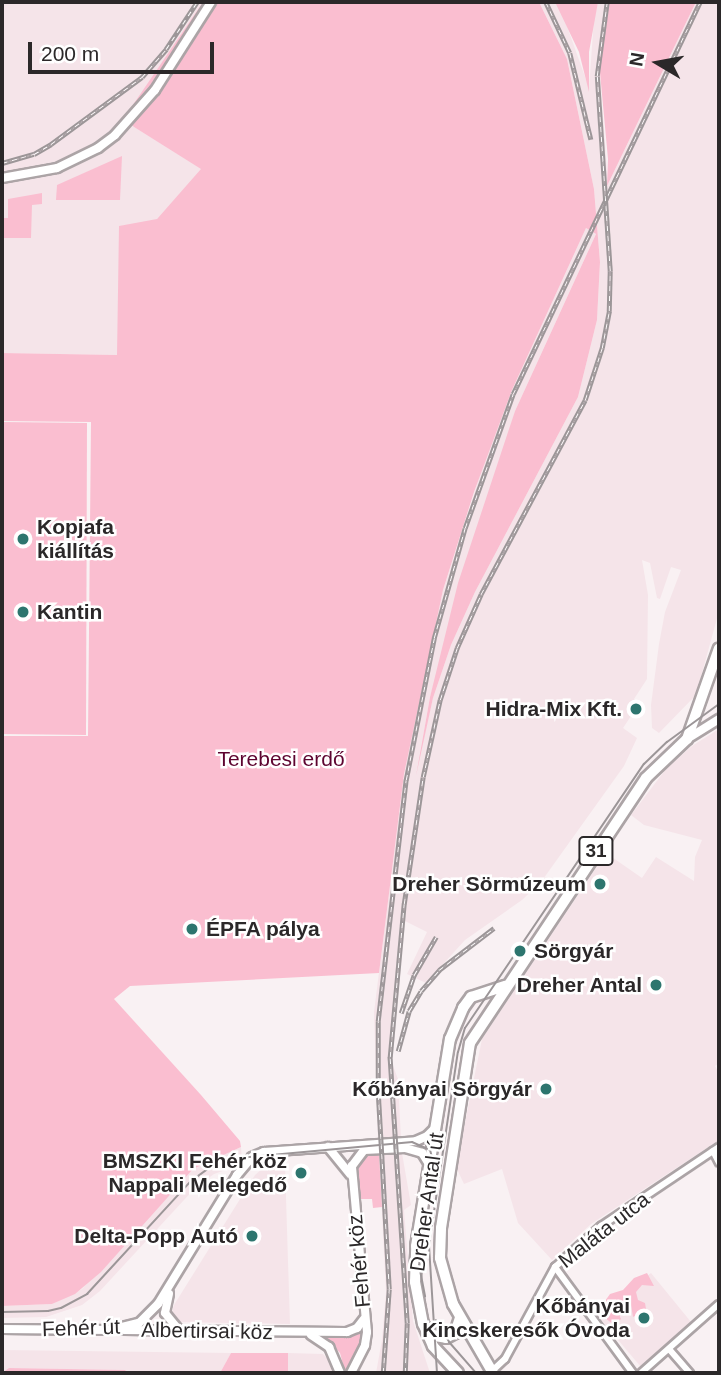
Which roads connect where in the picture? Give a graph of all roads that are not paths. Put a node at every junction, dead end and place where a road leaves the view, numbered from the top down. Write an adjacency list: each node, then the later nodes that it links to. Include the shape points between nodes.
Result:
1 (211, 2): 2 (main road, via 155,90 115,135 57,168)
2 (2, 178)
3 (719, 648): 5 (main road, 31)
4 (719, 719): 5 (main road)
5 (687, 739): 6 (main road, Dreher Antal út / 31, via 646,778)
6 (506, 985): 7 (main road); 8 (main road, Dreher Antal út / 31)
7 (476, 995): 8 (main road, via 486,1003); 9 (main road, Dreher Antal út, via 463,1008 450,1039)
8 (484, 1018): 18 (main road, Dreher Antal út / 31, via 467,1054 441,1228 443,1276)
9 (438, 1121): 10 (main road, Fehér út, via 427,1136 416,1141); 13 (main road, Dreher Antal út)
10 (328, 1147): 14 (main road); 15 (main road, Fehér út, via 252,1157)
11 (716, 1149): 12 (street); 16 (street, Maláta utca, via 601,1226)
12 (719, 1163)
13 (430, 1166): 14 (main road, via 416,1149 364,1150 353,1162); 20 (main road, Dreher Antal út, via 414,1262)
14 (351, 1176): 19 (main road, Fehér köz)
15 (199, 1240): 22 (main road, Fehér út, via 147,1318); 23 (main road, Fehér út, via 166,1301 165,1313)
16 (555, 1267): 26 (street, Maláta utca, via 505,1359); 30 (street)
17 (719, 1304): 25 (street)
18 (460, 1317): 20 (main road, via 455,1333 446,1338 435,1336); 26 (main road, 31)
19 (364, 1319): 24 (main road, Albertirsai köz, via 358,1328 347,1332); 28 (main road, Fehér köz, via 365,1345)
20 (423, 1324): 29 (main road, via 433,1346)
21 (2, 1329): 22 (main road, Fehér út)
22 (110, 1330): 23 (main road, Albertirsai köz)
23 (178, 1330): 24 (main road, Albertirsai köz)
24 (305, 1332): 27 (main road, via 329,1347)
25 (669, 1349): 31 (street); 32 (street)
26 (492, 1372)
27 (340, 1373)
28 (351, 1373)
29 (457, 1373)
30 (633, 1373)
31 (641, 1373)
32 (690, 1373)

